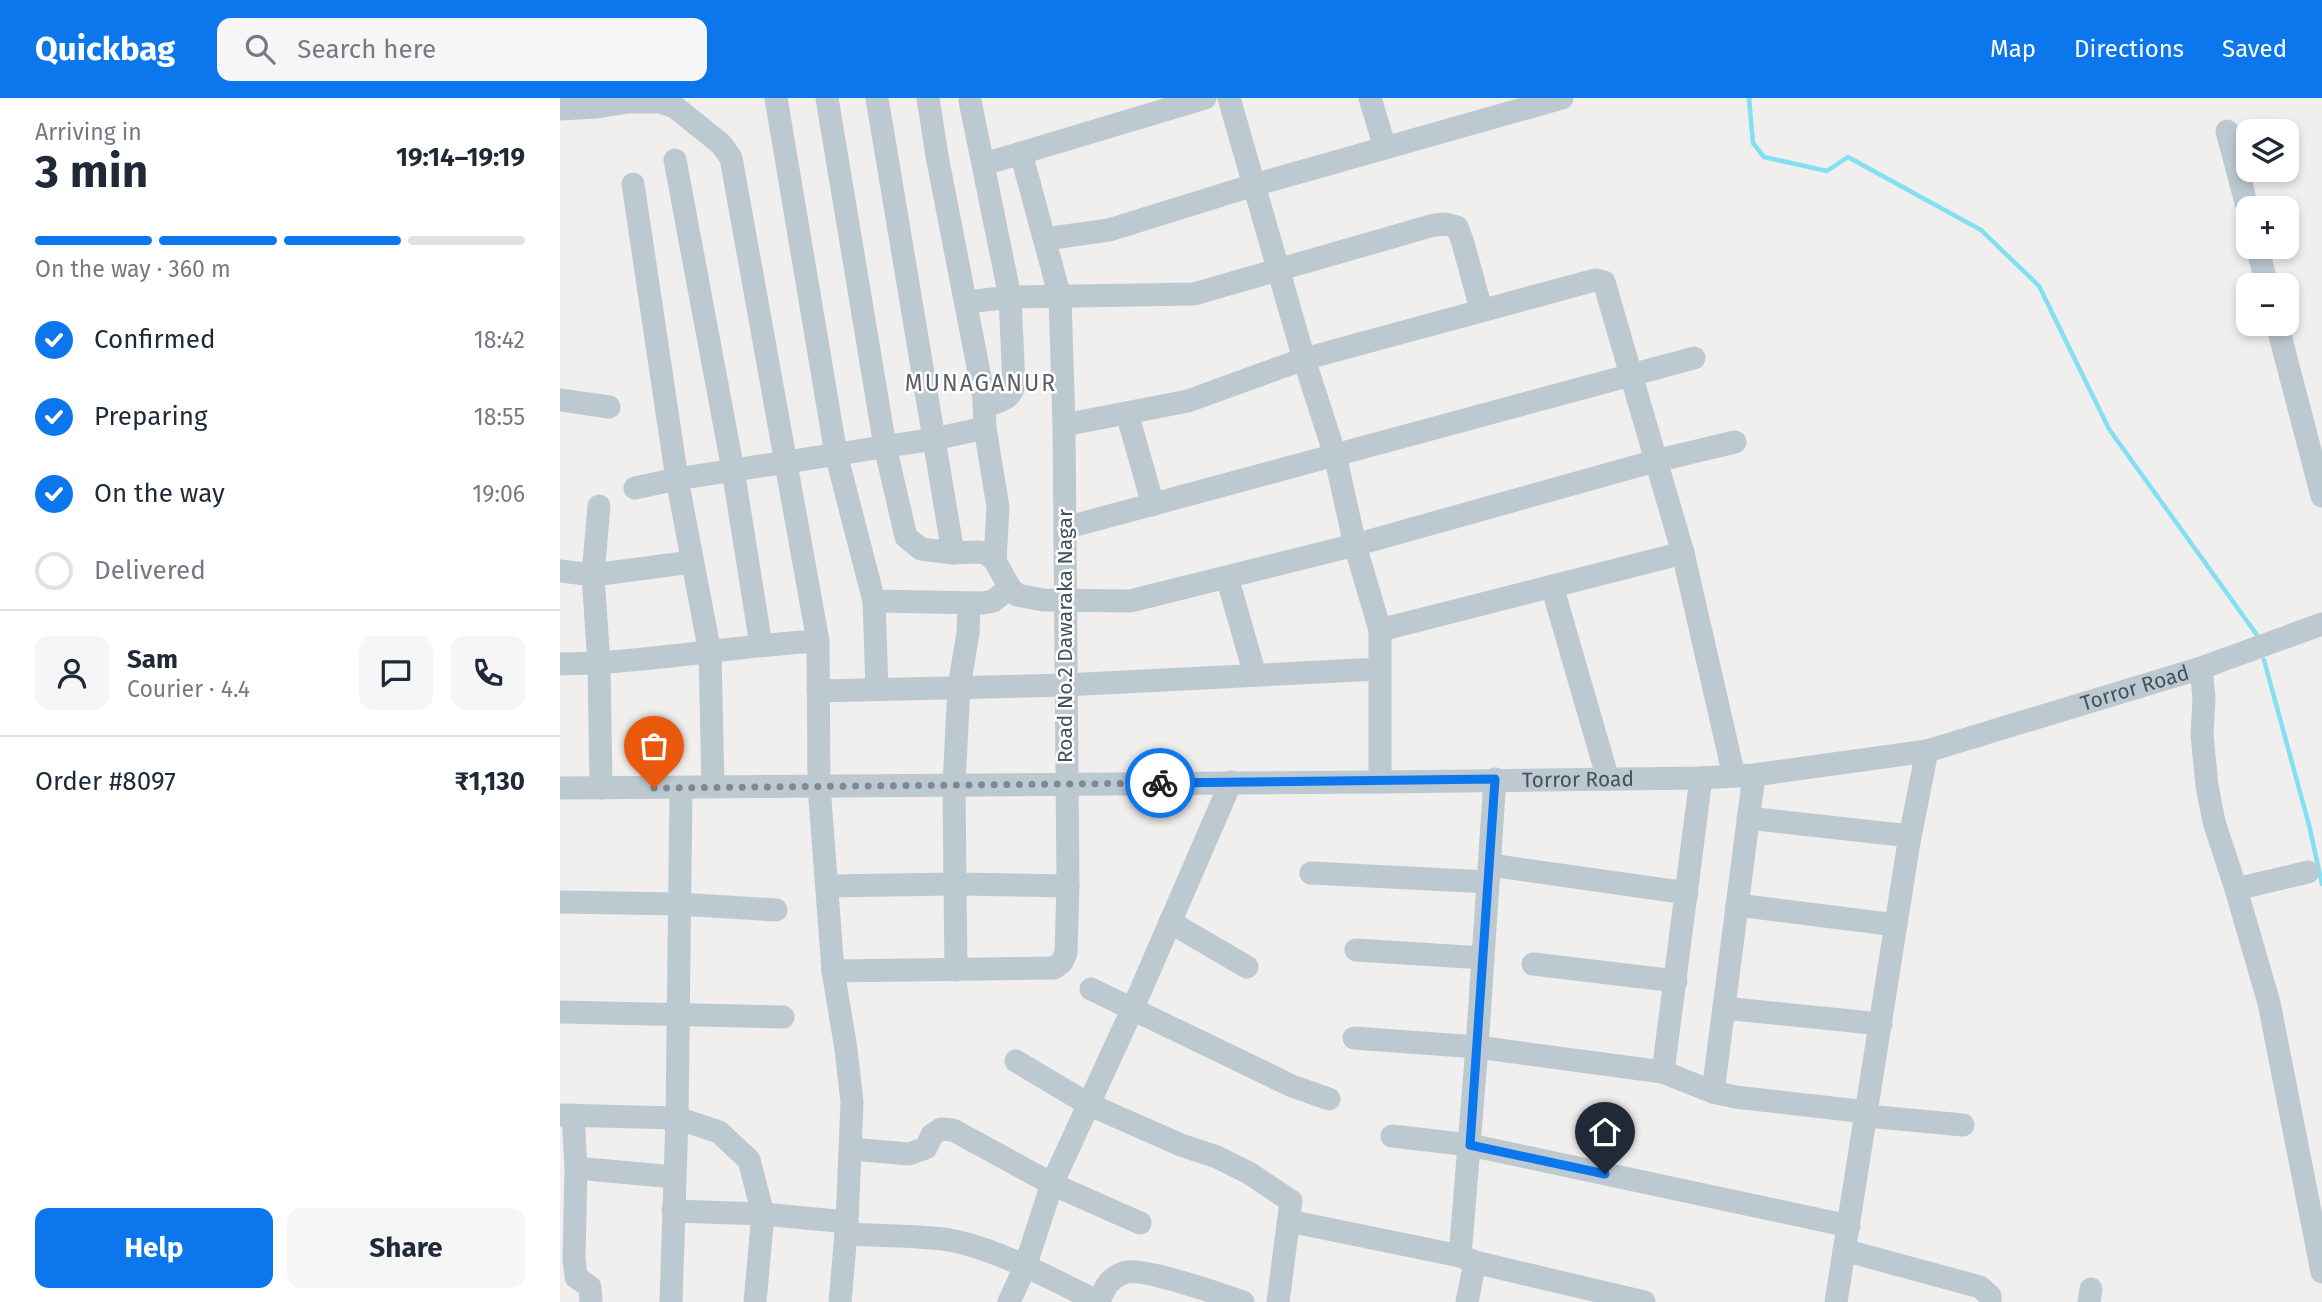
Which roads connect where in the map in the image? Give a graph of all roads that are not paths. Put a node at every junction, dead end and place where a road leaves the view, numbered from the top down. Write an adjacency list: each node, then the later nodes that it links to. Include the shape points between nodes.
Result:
1 (572, 98): 11 (street)
2 (776, 98): 38 (street)
3 (827, 98): 37 (street)
4 (877, 98): 35 (street)
5 (928, 98): 24 (street)
6 (1205, 98): 14 (street)
7 (1229, 98): 18 (street)
8 (1370, 98): 13 (street)
9 (1562, 98): 13 (street)
10 (970, 101): 16 (street)
11 (560, 109): 41 (street, via 660,102 675,107 721,144 731,158)
12 (2227, 131): 19 (street)
13 (1385, 148): 18 (street)
14 (1023, 159): 16 (street); 20 (street, Road No.2 Dawaraka Nagar)
15 (675, 160): 42 (street)
16 (984, 163): 22 (street)
17 (633, 184): 43 (street)
18 (1254, 185): 20 (street, via 1109,230); 21 (street)
19 (2244, 196)
20 (1045, 239): 23 (street, Road No.2 Dawaraka Nagar)
21 (1279, 268): 23 (street, via 1194,293); 25 (street, via 1446,224 1457,227); 28 (street)
22 (1010, 297): 23 (street); 24 (street); 33 (street, via 1014,385 1012,394)
23 (1060, 297): 34 (street, Road No.2 Dawaraka Nagar)
24 (967, 302): 33 (street)
25 (1480, 309): 28 (street); 29 (street, via 1600,280 1607,287)
26 (2280, 336): 45 (street)
27 (1694, 358): 29 (street)
28 (1304, 359): 32 (street, via 1188,401); 39 (street)
29 (1631, 376): 39 (street); 40 (street)
30 (560, 400): 31 (street)
31 (609, 407)
32 (1127, 413): 34 (street); 46 (street)
33 (984, 417): 35 (street); 52 (street, via 998,508)
34 (1065, 425): 48 (street, Road No.2 Dawaraka Nagar)
35 (934, 439): 37 (street); 51 (street)
36 (1735, 442): 40 (street)
37 (885, 446): 38 (street); 51 (street, via 906,537 921,549)
38 (836, 454): 41 (street); 59 (street)
39 (1335, 455): 46 (street); 49 (street)
40 (1655, 461): 49 (street); 50 (street)
41 (785, 462): 42 (street); 64 (street)
42 (733, 470): 43 (street); 65 (street)
43 (677, 479): 44 (street); 53 (street)
44 (635, 488)
45 (2322, 496)
46 (1153, 505): 48 (street)
47 (599, 506): 55 (street)
48 (1065, 528): 60 (street, Road No.2 Dawaraka Nagar)
49 (1355, 545): 56 (street); 63 (street)
50 (1683, 553): 57 (street); 77 (street)
51 (953, 554): 52 (street, via 979,552)
52 (995, 561): 58 (street)
53 (692, 562): 55 (street); 66 (street)
54 (560, 571): 55 (street)
55 (593, 575): 68 (street)
56 (1227, 577): 60 (street, via 1130,601); 71 (street)
57 (1552, 586): 63 (street); 80 (street)
58 (1010, 588): 60 (street, via 1026,598); 61 (street, via 993,601)
59 (874, 601): 61 (street); 74 (street)
60 (1065, 601): 72 (street, Road No.2 Dawaraka Nagar)
61 (970, 603): 73 (street)
62 (2322, 624): 69 (street, Torror Road)
63 (1380, 630): 70 (street)
64 (818, 641): 65 (street); 75 (street)
65 (761, 645): 66 (street)
66 (710, 653): 68 (street); 86 (street)
67 (560, 664): 68 (street)
68 (599, 664): 88 (street)
69 (2201, 668): 76 (street, Torror Road); 98 (street, via 2207,786)
70 (1380, 669): 71 (street); 82 (street)
71 (1255, 675): 72 (street)
72 (1065, 685): 73 (street); 84 (street, Road No.2 Dawaraka Nagar)
73 (959, 687): 74 (street); 83 (street)
74 (877, 690): 75 (street)
75 (818, 691): 85 (street)
76 (1927, 751): 77 (street, Torror Road); 91 (street)
77 (1744, 776): 78 (street, Torror Road); 90 (street)
78 (1700, 778): 80 (street, Torror Road); 99 (street)
79 (1495, 779): 80 (street, Torror Road); 82 (street, Torror Road); 94 (street)
80 (1608, 779)
81 (1231, 782): 82 (street, Torror Road); 84 (street, Torror Road); 104 (street)
82 (1380, 782)
83 (954, 784): 84 (street, Torror Road); 85 (street, Torror Road); 95 (street)
84 (1066, 784): 97 (street, Road No.2 Dawaraka Nagar)
85 (819, 786): 86 (street, Torror Road); 96 (street)
86 (713, 787): 89 (street, Torror Road)
87 (560, 788): 88 (street, Torror Road)
88 (601, 788): 89 (street, Torror Road)
89 (681, 788): 101 (street)
90 (1748, 818): 91 (street); 102 (street)
91 (1910, 836): 105 (street)
92 (2308, 872): 98 (street)
93 (1311, 873): 94 (street)
94 (1489, 873): 99 (street); 107 (street)
95 (955, 884): 96 (street); 97 (street); 110 (street)
96 (827, 886): 111 (street)
97 (1068, 886): 110 (street, Road No.2 Dawaraka Nagar, via 1066,953 1055,968)
98 (2236, 889): 146 (street, via 2269,1003)
99 (1687, 893): 112 (street)
100 (560, 901): 101 (street)
101 (679, 904): 103 (street); 117 (street)
102 (1737, 905): 105 (street); 114 (street)
103 (776, 910)
104 (1170, 922): 109 (street); 115 (street)
105 (1896, 925): 119 (street)
106 (1356, 950): 107 (street)
107 (1483, 958): 121 (street)
108 (1532, 964): 112 (street)
109 (1247, 967)
110 (956, 970): 111 (street, Road No.2 Dawaraka Nagar)
111 (833, 971): 133 (street, via 852,1102)
112 (1676, 981): 123 (street)
113 (1091, 989): 115 (street)
114 (1724, 1008): 119 (street); 124 (street)
115 (1133, 1009): 125 (street, via 1292,1086); 126 (street)
116 (560, 1012): 117 (street)
117 (678, 1014): 118 (street); 129 (street)
118 (783, 1017)
119 (1881, 1024): 127 (street)
120 (1354, 1038): 121 (street)
121 (1478, 1047): 123 (street); 132 (street)
122 (1016, 1061): 126 (street)
123 (1663, 1072): 124 (street)
124 (1713, 1092): 127 (street)
125 (1329, 1099)
126 (1088, 1104): 136 (street); 139 (street, via 1249,1173 1291,1201)
127 (1867, 1114): 130 (street); 141 (street)
128 (567, 1115): 129 (street); 134 (street)
129 (677, 1118): 135 (street); 138 (street, via 719,1132 749,1160)
130 (1963, 1125)
131 (1392, 1136): 132 (street)
132 (1470, 1145): 141 (street); 144 (street)
133 (850, 1149): 136 (street, via 909,1154 926,1148 932,1135 945,1129); 142 (street)
134 (576, 1168): 135 (street); 147 (street, via 574,1259 576,1277 590,1287)
135 (674, 1177): 137 (street)
136 (1052, 1184): 140 (street); 145 (street)
137 (673, 1211): 138 (street); 148 (street)
138 (763, 1214): 142 (street); 149 (street)
139 (1289, 1221): 144 (street); 153 (street)
140 (1140, 1223)
141 (1849, 1226): 143 (street)
142 (846, 1228): 145 (street, via 944,1239); 150 (street)
143 (1844, 1250): 156 (street); 157 (street, via 1980,1287)
144 (1468, 1259): 154 (street); 155 (street)
145 (1025, 1267): 151 (street); 152 (street, via 1099,1302 1105,1285 1129,1272)
146 (2322, 1272)
147 (590, 1302)
148 (671, 1302)
149 (755, 1302)
150 (839, 1302)
151 (1009, 1302)
152 (1243, 1302)
153 (1278, 1302)
154 (1467, 1302)
155 (1644, 1302)
156 (1836, 1302)
157 (1990, 1302)

